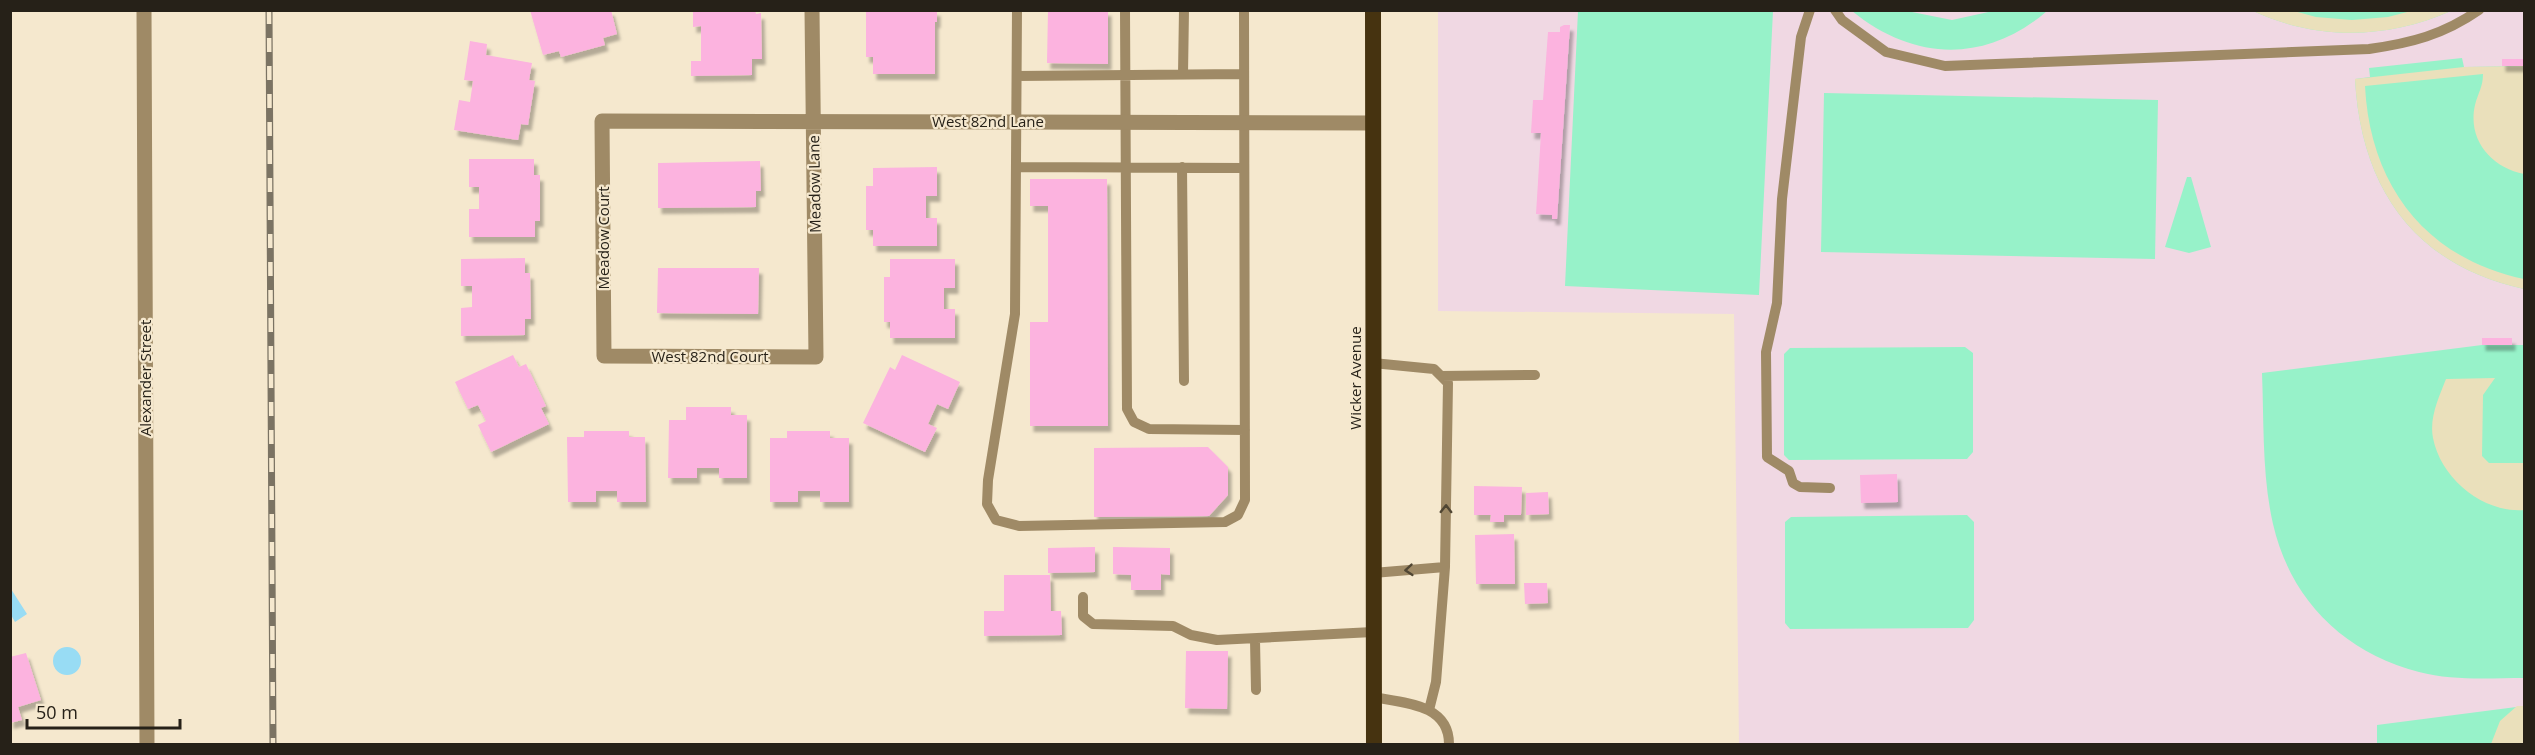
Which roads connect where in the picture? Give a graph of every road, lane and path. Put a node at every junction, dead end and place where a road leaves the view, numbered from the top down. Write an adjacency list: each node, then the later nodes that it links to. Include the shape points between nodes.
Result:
1 (144, 10): 41 (street, Alexander Street)
2 (812, 10): 15 (street, Meadow Lane)
3 (1017, 10): 14 (lane)
4 (1125, 10): 13 (lane)
5 (1184, 10): 11 (lane)
6 (1244, 10): 12 (lane)
7 (1373, 10): 20 (highway, Wicker Avenue)
8 (1810, 10): 32 (lane, via 1801,37 1782,199 1777,303 1766,352 1765,410 1767,457 1789,471 1793,483 1800,487)
9 (1835, 10): 10 (lane, via 1842,20 1886,52 1945,66 2369,49 2416,42)
10 (2479, 10)
11 (1183, 74): 12 (lane); 13 (lane)
12 (1244, 74): 19 (lane)
13 (1125, 75): 14 (lane); 18 (lane)
14 (1017, 76): 17 (lane)
15 (814, 120): 16 (street, West 82nd Lane); 17 (street, West 82nd Lane); 26 (street, Meadow Lane)
16 (602, 121): 25 (street, Meadow Court)
17 (1016, 121): 18 (street, West 82nd Lane); 21 (lane)
18 (1125, 122): 19 (street, West 82nd Lane); 22 (lane)
19 (1244, 122): 20 (street, West 82nd Lane); 24 (lane)
20 (1373, 123): 27 (highway, Wicker Avenue)
21 (1016, 167): 22 (lane); 31 (lane, via 1015,314 987,492 987,504 996,520 1019,526 1225,522 1238,514 1245,500)
22 (1125, 167): 23 (lane); 31 (lane, via 1127,409 1134,422 1149,429)
23 (1182, 167): 24 (lane); 30 (lane)
24 (1244, 168): 31 (lane)
25 (604, 356): 26 (street, West 82nd Court)
26 (816, 357)
27 (1373, 363): 29 (lane, via 1434,369); 34 (highway, Wicker Avenue)
28 (1535, 375): 29 (lane)
29 (1441, 376): 33 (lane, one-way to 29, via 1448,383)
30 (1184, 381)
31 (1245, 430)
32 (1830, 488)
33 (1444, 567): 34 (lane, one-way to 34); 40 (lane, via 1436,682)
34 (1373, 573): 36 (highway, Wicker Avenue)
35 (1083, 597): 37 (lane, via 1083,616 1093,624 1173,626 1191,635 1217,640)
36 (1373, 632): 37 (lane); 39 (highway, Wicker Avenue)
37 (1255, 640): 38 (lane)
38 (1256, 690)
39 (1373, 697): 40 (lane); 42 (highway, Wicker Avenue)
40 (1429, 710): 43 (lane, via 1445,724)
41 (147, 744)
42 (1374, 744)
43 (1449, 744)

